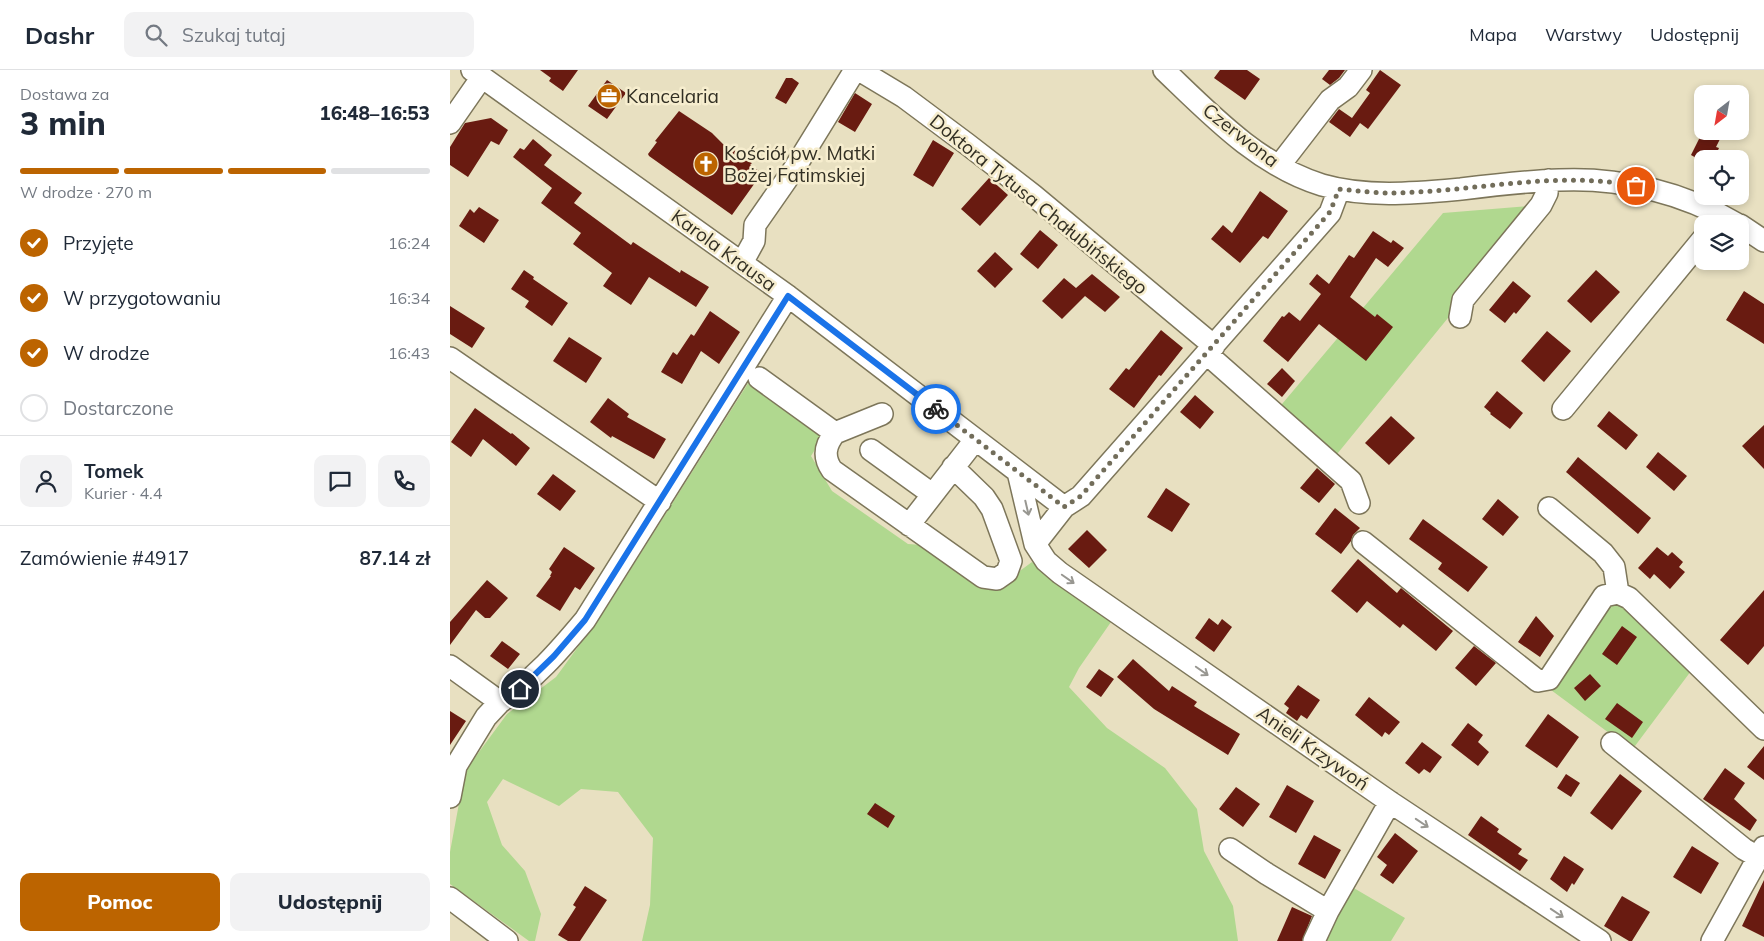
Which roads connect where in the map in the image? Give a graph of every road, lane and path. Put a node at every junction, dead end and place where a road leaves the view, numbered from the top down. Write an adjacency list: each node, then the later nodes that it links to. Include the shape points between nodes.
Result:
1 (855, 70): 14 (street, via 755,225 754,241)
2 (859, 70): 17 (street, Doktora Tytusa Chałubińskiego, via 904,97 1033,195)
3 (1361, 70): 7 (street, via 1348,87 1330,100)
4 (1171, 72): 7 (street, Czerwona, via 1235,135)
5 (477, 74): 6 (street); 14 (street, Karola Krausa)
6 (450, 123)
7 (1279, 166): 9 (street, Czerwona)
8 (1548, 180): 9 (street, Czerwona, via 1392,193); 10 (street, Czerwona, via 1595,180 1644,188 1683,199); 16 (street, via 1547,193 1541,205 1462,300)
9 (1339, 189): 17 (street, via 1330,212)
10 (1715, 215)
11 (1749, 233): 12 (street, Czerwona)
12 (1764, 241)
13 (1694, 250): 20 (street)
14 (742, 263): 15 (street, Karola Krausa)
15 (788, 296): 23 (street, Karola Krausa); 28 (street)
16 (1460, 317)
17 (1211, 350): 29 (street, Doktora Tytusa Chałubińskiego, via 1351,481); 30 (street, via 1081,496)
18 (450, 358): 28 (street)
19 (759, 378): 22 (street)
20 (1563, 408)
21 (882, 414): 22 (street)
22 (835, 433): 32 (street, via 825,453 832,470)
23 (974, 440): 25 (street); 26 (street, Karola Krausa)
24 (870, 450): 27 (street)
25 (953, 467): 27 (street); 32 (street, via 992,509 1011,562 1007,572 997,579 983,577)
26 (1018, 472): 30 (street, Karola Krausa); 34 (street, Anieli Krzywoń, one-way to 34)
27 (932, 494): 32 (street)
28 (660, 502): 37 (street, via 585,620 534,676)
29 (1359, 503)
30 (1064, 507): 34 (street)
31 (1549, 508): 35 (street, via 1603,553 1614,567)
32 (909, 525)
33 (1363, 542): 35 (street, via 1538,681 1549,679 1604,596)
34 (1035, 544): 41 (street, Anieli Krzywoń, one-way to 41, via 1046,561 1060,573)
35 (1618, 592): 38 (street)
36 (450, 666): 37 (street)
37 (500, 702): 40 (street, via 486,717 456,766)
38 (1764, 729)
39 (1612, 743): 43 (street, via 1744,848)
40 (450, 796)
41 (1390, 802): 45 (street); 48 (street, Anieli Krzywoń, one-way to 48)
42 (1230, 848): 45 (street)
43 (1759, 864): 49 (street)
44 (450, 898): 46 (street)
45 (1328, 910): 47 (street)
46 (507, 941)
47 (1314, 941)
48 (1600, 941)
49 (1712, 941)

